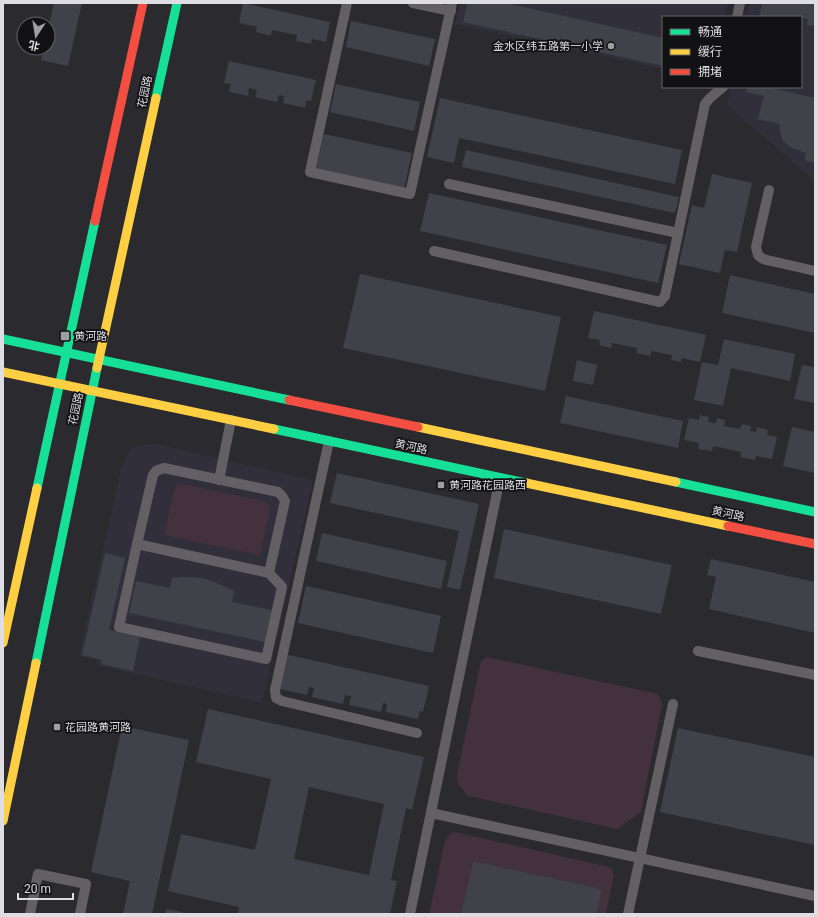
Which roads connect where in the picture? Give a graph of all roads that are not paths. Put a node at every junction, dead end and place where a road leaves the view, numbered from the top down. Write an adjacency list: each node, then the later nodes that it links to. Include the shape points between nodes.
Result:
1 (143, 3): 15 (main road, 花园路)
2 (177, 3): 16 (main road, 花园路)
3 (347, 3): 6 (lane, via 310,172 410,194)
4 (414, 3): 6 (lane)
5 (740, 3): 7 (lane)
6 (452, 7)
7 (737, 16)
8 (722, 88): 11 (lane, via 705,104)
9 (449, 184): 11 (lane)
10 (769, 190): 13 (lane, via 756,247 758,255 763,260)
11 (678, 233): 12 (lane, via 665,296 660,302)
12 (434, 251)
13 (815, 271)
14 (3, 339): 15 (main road, 黄河路)
15 (66, 353): 16 (main road, 黄河路); 18 (main road, 花园路)
16 (99, 360): 19 (main road, 花园路); 24 (main road, 黄河路)
17 (3, 372): 18 (main road, 黄河路)
18 (60, 384): 19 (main road, 黄河路); 28 (main road, 花园路)
19 (92, 390): 20 (main road, 黄河路); 34 (main road, 花园路)
20 (231, 420): 21 (main road, 黄河路); 23 (lane)
21 (329, 442): 22 (main road, 黄河路); 32 (lane, via 275,690 276,698)
22 (500, 478): 26 (main road, 黄河路); 33 (lane)
23 (220, 480): 25 (lane, via 164,468 156,471); 27 (lane, via 278,492 285,501)
24 (815, 512)
25 (137, 544): 27 (lane); 27 (lane, via 119,627 266,659 282,587)
26 (815, 544)
27 (269, 573)
28 (3, 643)
29 (698, 650): 30 (lane)
30 (815, 675)
31 (673, 704): 35 (lane)
32 (417, 733)
33 (431, 813): 35 (lane); 39 (lane)
34 (3, 821)
35 (640, 858): 36 (lane); 40 (lane)
36 (815, 896)
37 (30, 914): 38 (lane, via 38,874 86,884)
38 (80, 914)
39 (410, 914)
40 (628, 914)

